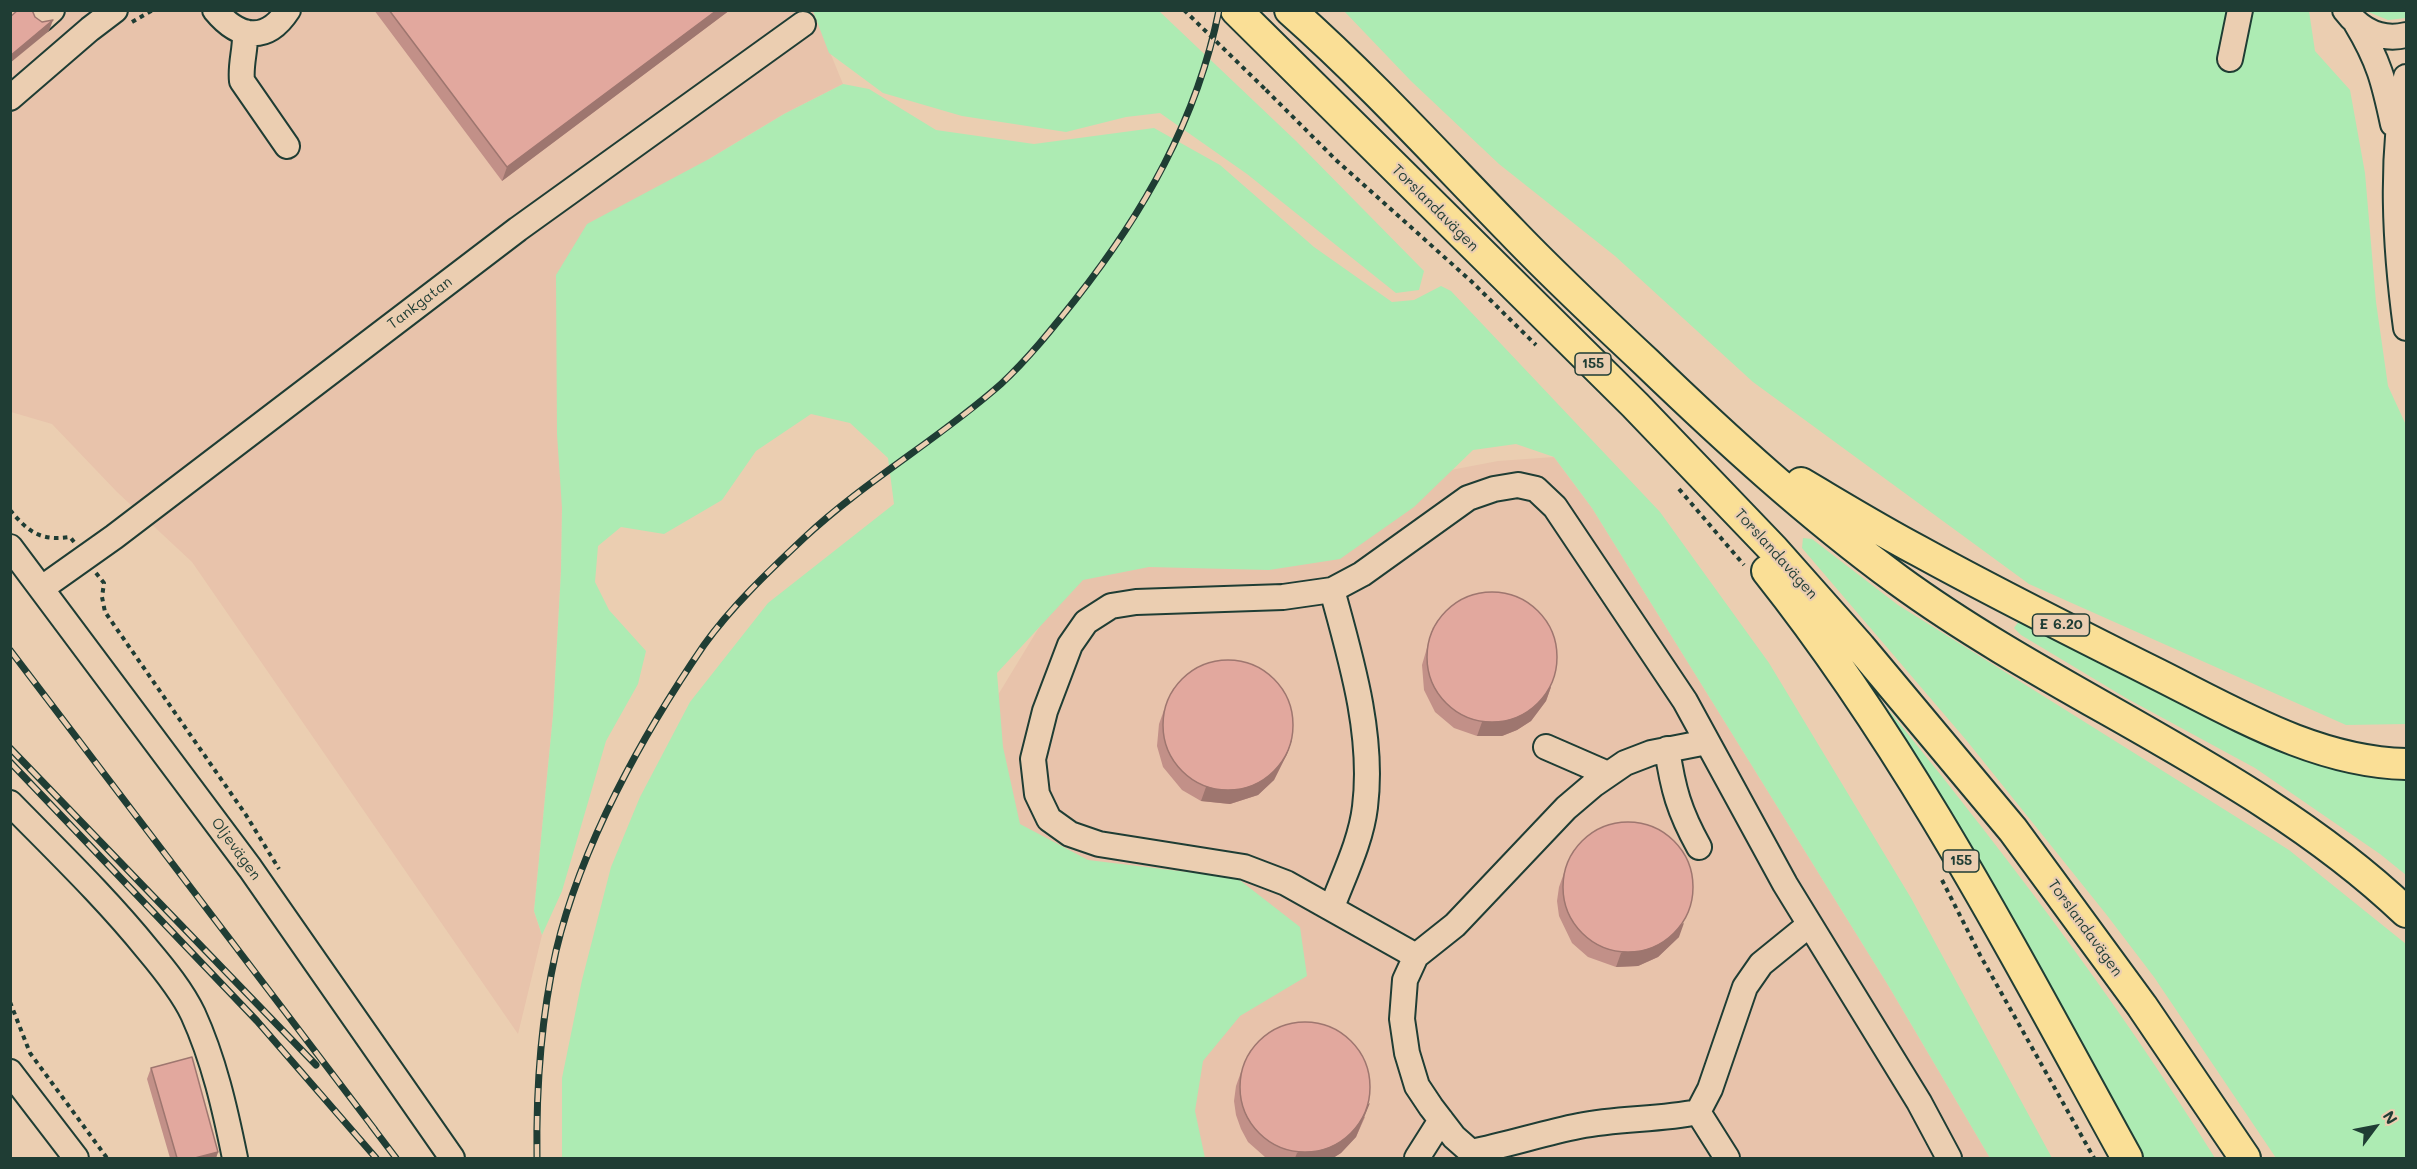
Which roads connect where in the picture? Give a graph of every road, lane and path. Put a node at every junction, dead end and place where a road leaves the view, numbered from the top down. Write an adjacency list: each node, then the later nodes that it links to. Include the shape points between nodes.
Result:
1 (107, 10): 13 (street)
2 (116, 10): 13 (street)
3 (172, 10): 4 (path)
4 (178, 10)
5 (215, 10): 14 (street, via 233,29)
6 (288, 10): 14 (street, via 279,24 266,31)
7 (1184, 10): 22 (path, bridge, via 1336,161 1471,281)
8 (1236, 10): 25 (main road, Torslandavägen / 155)
9 (1290, 10): 23 (main road, 155)
10 (2240, 10): 16 (street)
11 (2351, 17): 15 (street, via 2364,29 2382,36); 19 (street, via 2382,72)
12 (803, 24): 28 (street, Tankgatan, via 518,229)
13 (90, 29): 18 (street)
14 (245, 32): 20 (street, via 242,81)
15 (2406, 35)
16 (2230, 59)
17 (2406, 77): 19 (street)
18 (10, 98)
19 (2397, 140): 21 (street, via 2397,224)
20 (287, 146)
21 (2406, 328)
22 (1539, 348)
23 (1732, 445): 35 (main road, E 6.20, via 1917,551 2263,726 2362,760); 42 (main road, 155, via 1898,580 2000,649 2266,803)
24 (1677, 487): 29 (path)
25 (1716, 489): 58 (main road, 155, via 1757,558 1804,616 1899,755); 59 (main road, Torslandavägen / 155, via 1860,647 2013,830 2142,1006)
26 (10, 510): 28 (path, via 43,538 70,537)
27 (10, 547): 30 (street, Oljevägen)
28 (85, 557): 30 (street, Tankgatan); 40 (path, via 104,583 105,612 246,815)
29 (1751, 574)
30 (42, 588): 53 (street, Oljevägen, via 250,868)
31 (1332, 590): 32 (street, via 1468,498 1518,485 1536,489 1555,507 1616,595 1686,701); 41 (street, via 1362,717 1367,763 1365,808); 41 (street, via 1283,597 1111,606 1086,622 1070,645 1045,711 1034,759 1038,794 1049,819 1070,834 1100,844 1244,867)
32 (1707, 742): 34 (street); 43 (street)
33 (1546, 747): 36 (street)
34 (1667, 749): 36 (street, via 1625,763); 38 (street, via 1672,787)
35 (2406, 764)
36 (1608, 774): 44 (street, via 1566,808 1455,925)
37 (10, 803): 52 (street, via 127,924 192,1012 225,1106)
38 (1699, 847)
39 (1939, 871): 57 (path, via 1980,956)
40 (281, 873)
41 (1332, 907): 44 (street)
42 (2406, 912)
43 (1809, 925): 47 (street, via 1761,964 1745,987 1710,1089); 56 (street, via 1919,1102)
44 (1416, 956): 48 (street, via 1405,980 1402,1019 1407,1053 1417,1086)
45 (10, 1002): 51 (path, via 30,1053)
46 (10, 1072): 50 (street)
47 (1698, 1112): 49 (street, via 1578,1126); 55 (street)
48 (1441, 1120): 49 (street); 54 (street)
49 (1470, 1155)
50 (76, 1158)
51 (107, 1158)
52 (236, 1158)
53 (452, 1158)
54 (1417, 1158)
55 (1727, 1158)
56 (1949, 1158)
57 (2094, 1158)
58 (2127, 1158)
59 (2245, 1158)

